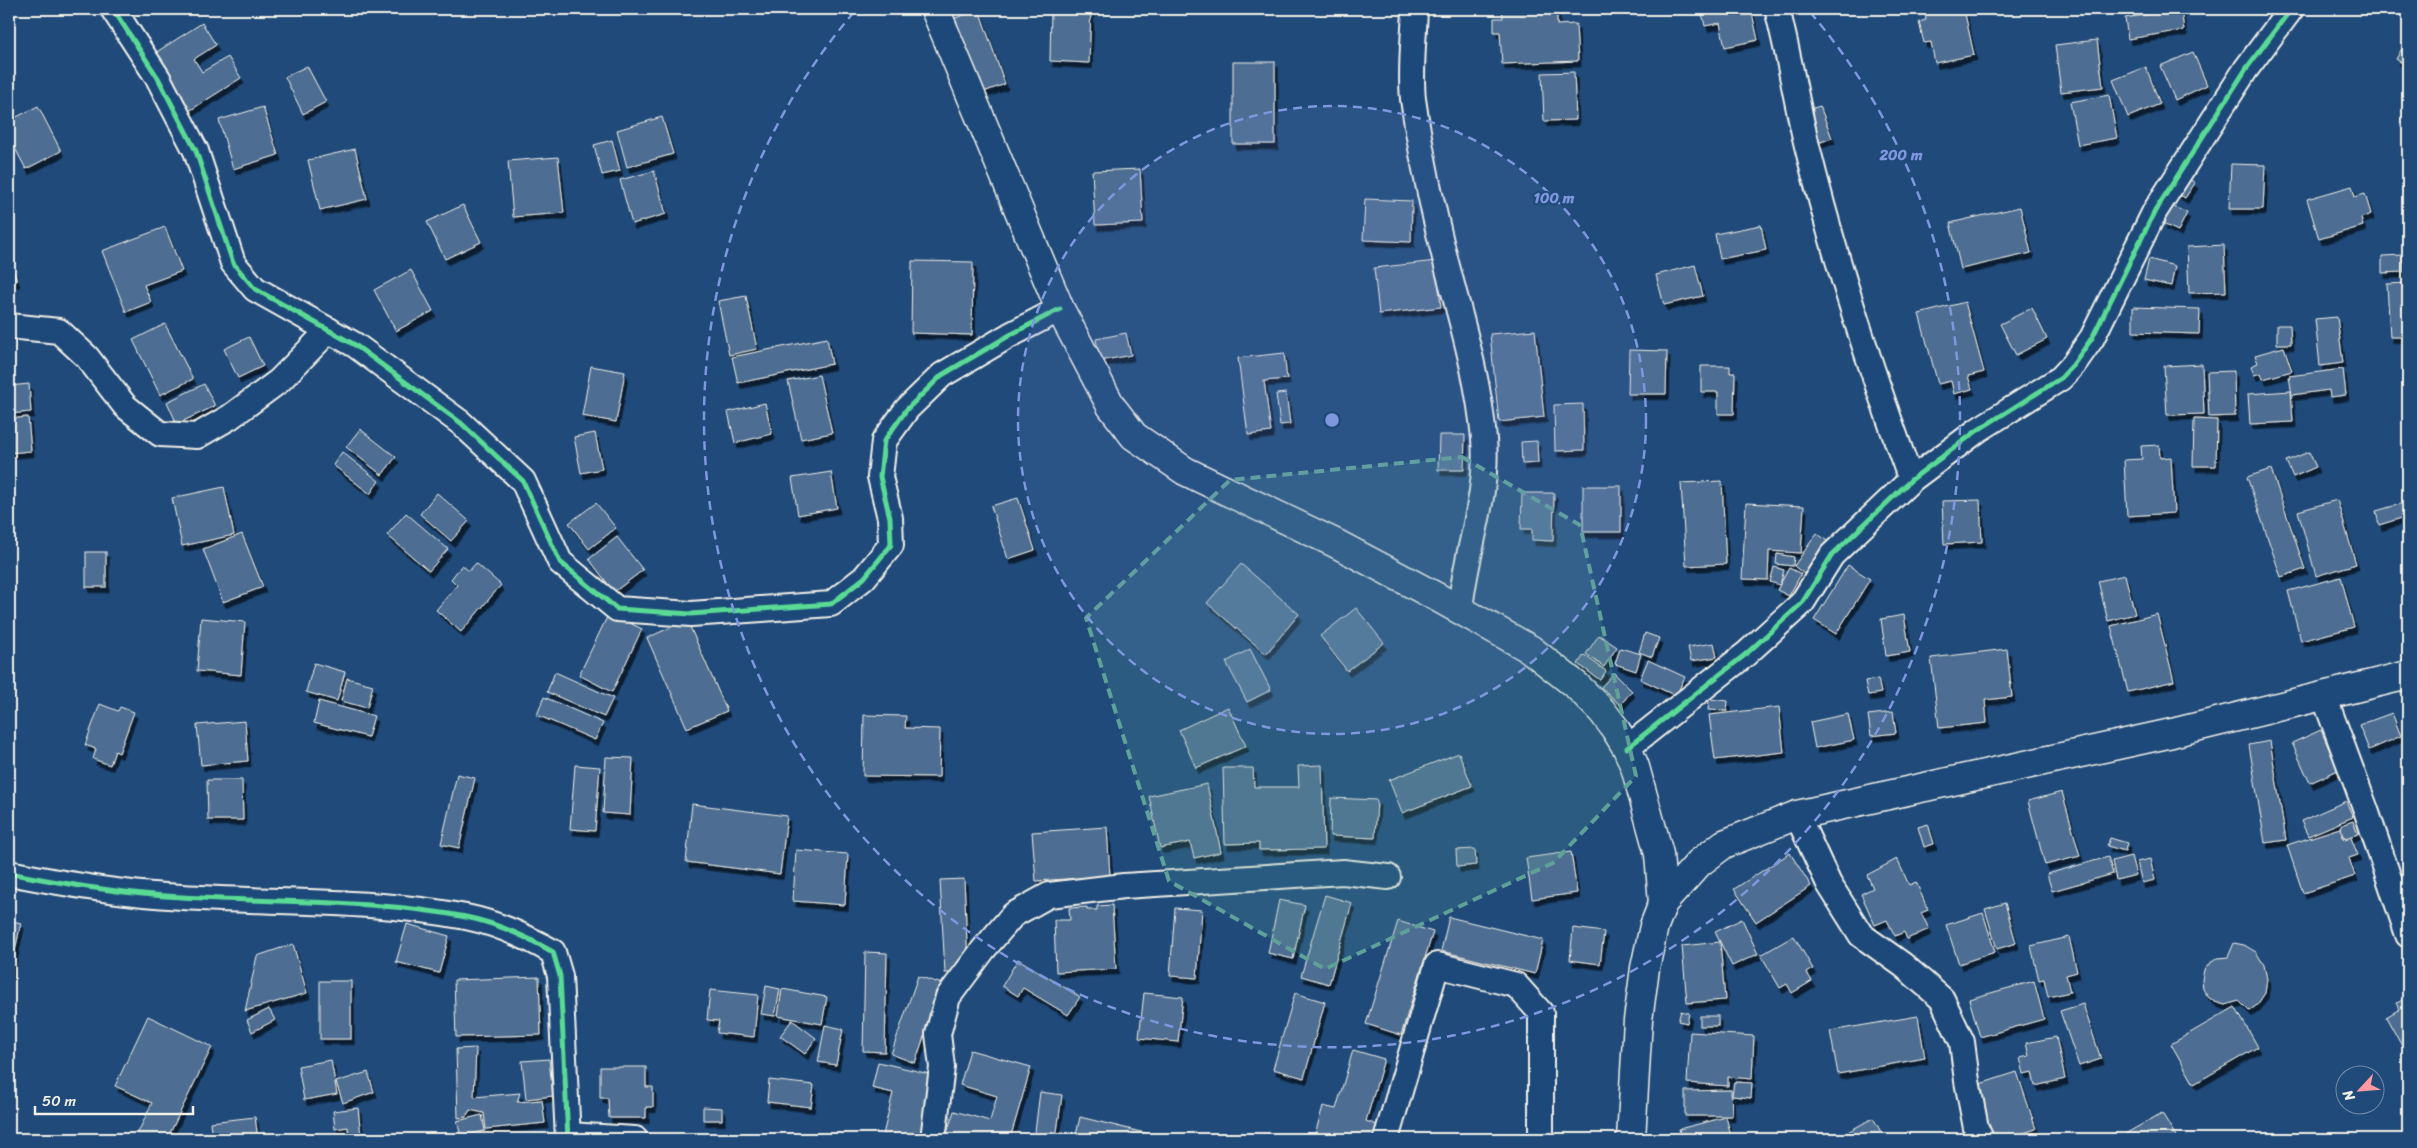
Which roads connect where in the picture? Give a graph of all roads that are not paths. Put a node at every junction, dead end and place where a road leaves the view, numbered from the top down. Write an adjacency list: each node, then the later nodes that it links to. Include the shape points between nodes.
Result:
1 (113, 9): 8 (street, via 158,78 196,151 233,263 255,288)
2 (936, 9): 6 (main road)
3 (1415, 9): 10 (street, via 1413,97 1430,192 1472,364 1484,439 1484,480 1462,582)
4 (1777, 9): 9 (street, via 1836,256 1886,412)
5 (2291, 9): 9 (street, via 2246,69 2155,211 2092,338 2073,365 2061,378 1978,430)
6 (1060, 310): 8 (street, via 942,374 907,409 884,441 880,477 890,518 891,545 864,578 831,604 691,614 617,608 560,562 523,481 461,423 355,344); 10 (main road, via 1111,406 1134,436 1185,471 1337,544)
7 (9, 326): 8 (street, via 59,331 88,357 125,406 160,434 197,436 230,417 279,381)
8 (329, 330)
9 (1912, 480): 13 (street, via 1832,555 1802,603 1746,654)
10 (1460, 610): 13 (main road, via 1530,649 1555,668 1602,711)
11 (2408, 675): 12 (main road)
12 (2324, 696): 14 (main road, via 2106,748); 18 (street)
13 (1628, 748): 17 (main road, via 1653,827)
14 (1797, 815): 17 (main road, via 1724,844 1699,862); 25 (street, via 1829,884 1861,935 1942,999 1962,1042 1976,1128)
15 (9, 873): 19 (street, via 72,886 179,897 384,907 467,917 528,938 554,952 560,976)
16 (1388, 877): 21 (street, via 1342,872 1124,886 1049,895 1013,915 948,997 938,1034 942,1067)
17 (1663, 903): 24 (main road, via 1654,926 1645,968 1638,1020)
18 (2408, 935)
19 (568, 1137): 20 (street)
20 (635, 1139)
21 (933, 1139)
22 (1386, 1139): 23 (street, via 1437,965 1516,985 1541,1013)
23 (1541, 1139)
24 (1631, 1139)
25 (1981, 1139)

